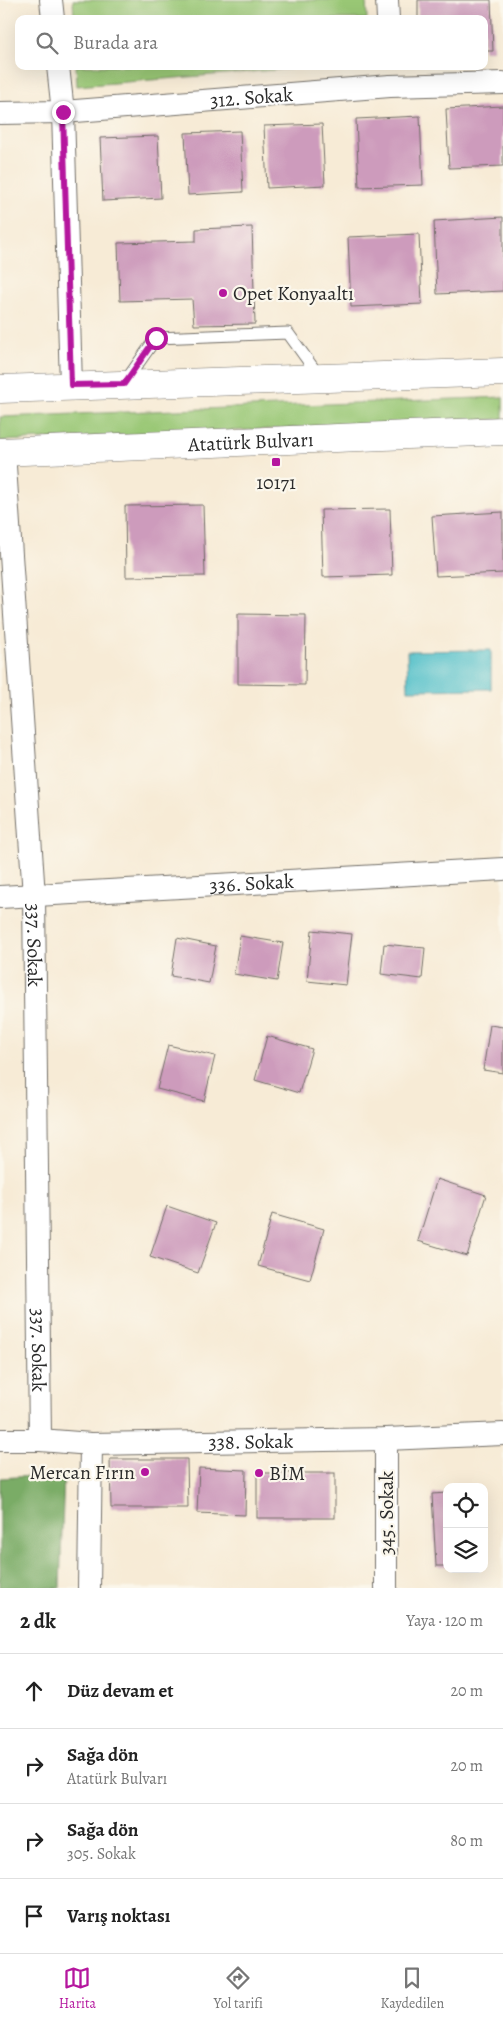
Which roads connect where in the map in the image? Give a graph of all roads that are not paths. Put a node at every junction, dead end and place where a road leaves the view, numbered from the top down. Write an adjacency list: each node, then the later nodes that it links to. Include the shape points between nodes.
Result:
1 (51, 0): 3 (street)
2 (387, 0): 4 (street)
3 (53, 15)
4 (388, 15)
5 (58, 70): 8 (street)
6 (390, 76): 7 (street, 312. Sokak); 8 (street, 312. Sokak)
7 (503, 83)
8 (63, 112): 9 (street, 312. Sokak); 13 (street)
9 (0, 113)
10 (503, 372): 11 (main road)
11 (320, 377): 12 (main road); 12 (lane, via 288,333 156,338)
12 (124, 384): 13 (main road)
13 (71, 385): 14 (main road)
14 (0, 389)
15 (503, 431): 16 (main road, Atatürk Bulvarı)
16 (2, 451): 19 (street, 337. Sokak)
17 (503, 869): 19 (street, 336. Sokak)
18 (0, 896): 19 (street, 336. Sokak)
19 (34, 896): 23 (street, 337. Sokak)
20 (503, 1434): 21 (street, 338. Sokak)
21 (386, 1439): 24 (street, 338. Sokak); 26 (street, 345. Sokak)
22 (0, 1440): 23 (street, 338. Sokak)
23 (40, 1440): 24 (street, 338. Sokak)
24 (90, 1444): 25 (street)
25 (89, 1588)
26 (386, 1588)

